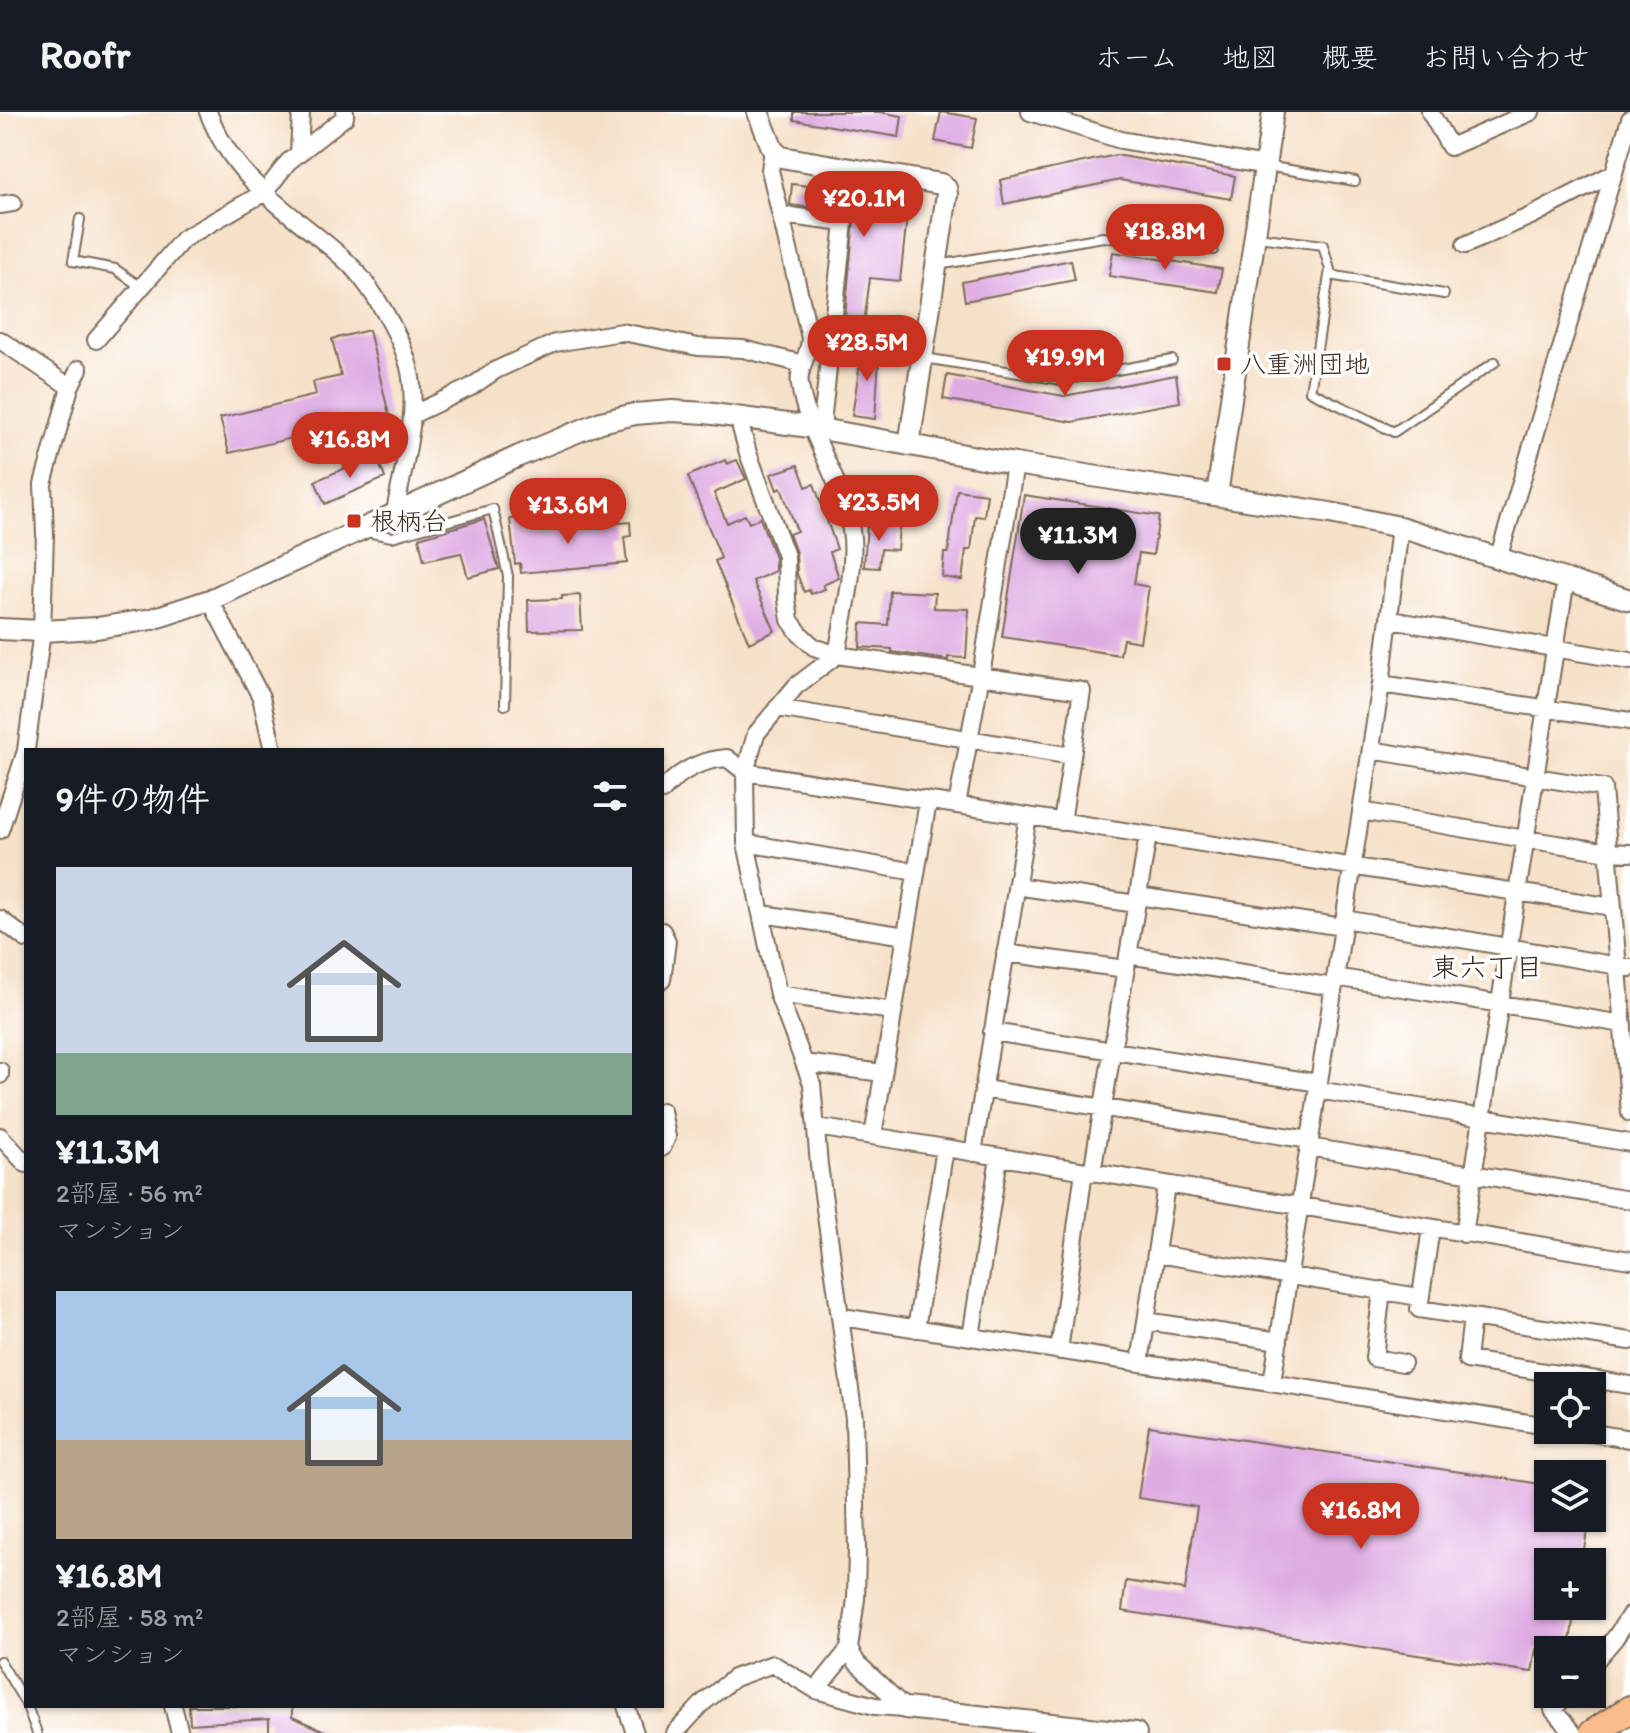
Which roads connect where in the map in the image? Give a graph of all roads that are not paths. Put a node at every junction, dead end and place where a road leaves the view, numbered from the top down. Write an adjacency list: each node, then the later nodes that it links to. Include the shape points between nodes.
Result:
1 (208, 112): 16 (street, via 234,162)
2 (301, 112): 12 (street)
3 (345, 112): 12 (street)
4 (758, 112): 11 (street)
5 (1030, 112): 6 (street)
6 (1037, 112): 13 (street, via 1121,140)
7 (1273, 112): 13 (street)
8 (1430, 112): 9 (street, via 1450,147)
9 (1530, 112)
10 (1630, 119): 14 (street)
11 (773, 150): 17 (street, via 770,170); 22 (street, via 793,161 941,184 947,194)
12 (299, 154): 16 (street)
13 (1266, 166): 15 (lane); 19 (street)
14 (1614, 173): 20 (street); 43 (street)
15 (1355, 181)
16 (265, 192): 24 (street, via 183,239); 34 (street, via 345,259 372,291 409,367)
17 (782, 215): 31 (street, via 810,338); 36 (street, via 844,223)
18 (80, 219): 24 (lane, via 73,261 115,269)
19 (1255, 237): 23 (lane, via 1323,245); 39 (street)
20 (1465, 245)
21 (1213, 250): 22 (lane, via 1103,237)
22 (938, 265): 28 (street)
23 (1329, 275): 25 (lane); 30 (lane, via 1310,391 1394,432)
24 (141, 287): 27 (street)
25 (1444, 294)
26 (0, 340): 33 (street)
27 (96, 340)
28 (923, 358): 29 (lane, via 1062,380); 37 (street)
29 (1172, 360)
30 (1495, 362)
31 (803, 364): 34 (street, via 743,349 698,347 622,332 555,343); 36 (street, via 800,386)
32 (79, 369): 33 (street)
33 (70, 387): 49 (street, via 43,484)
34 (412, 415): 40 (street)
35 (738, 417): 36 (street); 40 (street, via 672,411 601,422); 51 (street, via 786,556 790,620 814,647)
36 (817, 429): 37 (street); 51 (street, via 852,536)
37 (909, 445): 38 (street)
38 (1015, 464): 39 (street); 53 (street)
39 (1217, 495): 41 (street)
40 (395, 512): 42 (street)
41 (1400, 527): 43 (street); 47 (street)
42 (359, 530): 45 (street); 55 (lane, via 392,537 493,509 508,576)
43 (1498, 559): 44 (street)
44 (1566, 579): 46 (street); 50 (street)
45 (210, 600): 49 (street, via 152,619); 61 (street, via 261,697)
46 (1630, 600)
47 (1391, 620): 50 (street); 54 (street)
48 (0, 629): 49 (street)
49 (42, 631): 60 (street)
50 (1554, 649): 52 (street); 57 (street)
51 (837, 655): 53 (street); 56 (street)
52 (1630, 661)
53 (981, 675): 59 (street); 64 (street, via 1082,691)
54 (1381, 684): 57 (street); 62 (street)
55 (505, 705)
56 (777, 708): 59 (street); 65 (street, via 756,734)
57 (1545, 708): 58 (street); 66 (street)
58 (1630, 721)
59 (969, 740): 64 (street); 69 (street)
60 (26, 748)
61 (273, 748)
62 (1371, 750): 66 (street); 70 (street)
63 (24, 756): 73 (street)
64 (1072, 756): 72 (street)
65 (745, 772): 67 (street, via 727,758 704,760); 68 (street); 76 (street)
66 (1535, 777): 75 (street); 77 (street, via 1603,788)
67 (664, 789)
68 (928, 801): 69 (street); 80 (street)
69 (957, 805): 71 (street)
70 (1361, 811): 75 (street); 79 (street)
71 (1028, 816): 72 (street); 81 (street)
72 (1062, 822): 74 (street)
73 (0, 830)
74 (1148, 835): 79 (street); 83 (street)
75 (1525, 839): 77 (street); 82 (street)
76 (746, 843): 80 (street); 85 (street)
77 (1609, 852): 78 (street); 84 (street)
78 (1630, 853)
79 (1353, 867): 82 (street); 87 (street)
80 (916, 872): 89 (street)
81 (1016, 886): 83 (street); 92 (street)
82 (1517, 893): 84 (street); 91 (street)
83 (1137, 900): 87 (street); 93 (street)
84 (1613, 907): 95 (street)
85 (763, 914): 89 (street); 97 (street)
86 (0, 919): 90 (street)
87 (1344, 923): 91 (street); 96 (street)
88 (664, 935): 94 (street)
89 (906, 936): 99 (street)
90 (24, 937)
91 (1508, 948): 95 (street); 98 (street)
92 (1005, 953): 93 (street); 101 (street)
93 (1127, 962): 96 (street); 102 (street)
94 (664, 964)
95 (1624, 968): 100 (street)
96 (1335, 982): 98 (street); 105 (street)
97 (778, 994): 99 (street); 103 (street)
98 (1499, 1004): 100 (street); 109 (street)
99 (893, 1011): 104 (street)
100 (1623, 1024): 108 (street)
101 (992, 1032): 102 (street); 106 (street)
102 (1112, 1051): 105 (street); 107 (street)
103 (804, 1063): 104 (street); 111 (street)
104 (883, 1073): 113 (street)
105 (1318, 1086): 109 (street); 114 (street)
106 (983, 1089): 107 (street); 118 (street)
107 (1103, 1107): 114 (street); 121 (street)
108 (1630, 1113)
109 (1481, 1119): 115 (street); 122 (street)
110 (664, 1121): 116 (street)
111 (817, 1127): 113 (street); 133 (street)
112 (0, 1136): 120 (street)
113 (873, 1136): 117 (street)
114 (1309, 1143): 122 (street); 125 (street)
115 (1630, 1143)
116 (664, 1144)
117 (945, 1148): 118 (street); 136 (street)
118 (973, 1153): 119 (street)
119 (999, 1157): 121 (street); 137 (street)
120 (24, 1162)
121 (1088, 1172): 123 (street); 140 (street)
122 (1473, 1175): 124 (street); 127 (street)
123 (1166, 1185): 125 (street); 128 (street)
124 (1630, 1200)
125 (1300, 1207): 126 (street); 130 (street)
126 (1431, 1228): 127 (street); 132 (street)
127 (1464, 1234): 129 (street)
128 (1157, 1254): 130 (street); 135 (street)
129 (1630, 1260)
130 (1289, 1274): 131 (street); 138 (street)
131 (1382, 1290): 132 (street); 142 (street, via 1374,1358)
132 (1419, 1297): 134 (street, via 1419,1309)
133 (842, 1317): 136 (street); 149 (street, via 857,1485 856,1599)
134 (1472, 1317): 139 (street); 144 (street, via 1467,1360)
135 (1146, 1321): 138 (street); 141 (street)
136 (916, 1329): 137 (street)
137 (971, 1337): 140 (street)
138 (1279, 1341): 143 (street)
139 (1630, 1341)
140 (1059, 1351): 141 (street)
141 (1140, 1363): 143 (street)
142 (1403, 1363)
143 (1272, 1383): 145 (street)
144 (1630, 1385)
145 (1534, 1424)
146 (1606, 1435): 147 (street)
147 (1630, 1439)
148 (1630, 1615): 150 (street)
149 (849, 1649): 152 (street); 157 (street)
150 (1606, 1649)
151 (0, 1661): 153 (lane)
152 (816, 1690): 157 (street); 164 (street, via 773,1664 734,1678)
153 (24, 1700)
154 (28, 1708): 161 (lane)
155 (174, 1708): 162 (street)
156 (627, 1708): 163 (street)
157 (905, 1708): 160 (street)
158 (1555, 1708): 166 (street)
159 (1630, 1709): 167 (main road)
160 (1013, 1727): 165 (street)
161 (37, 1733)
162 (180, 1733)
163 (635, 1733)
164 (675, 1733)
165 (1136, 1733)
166 (1573, 1733)
167 (1593, 1733)

